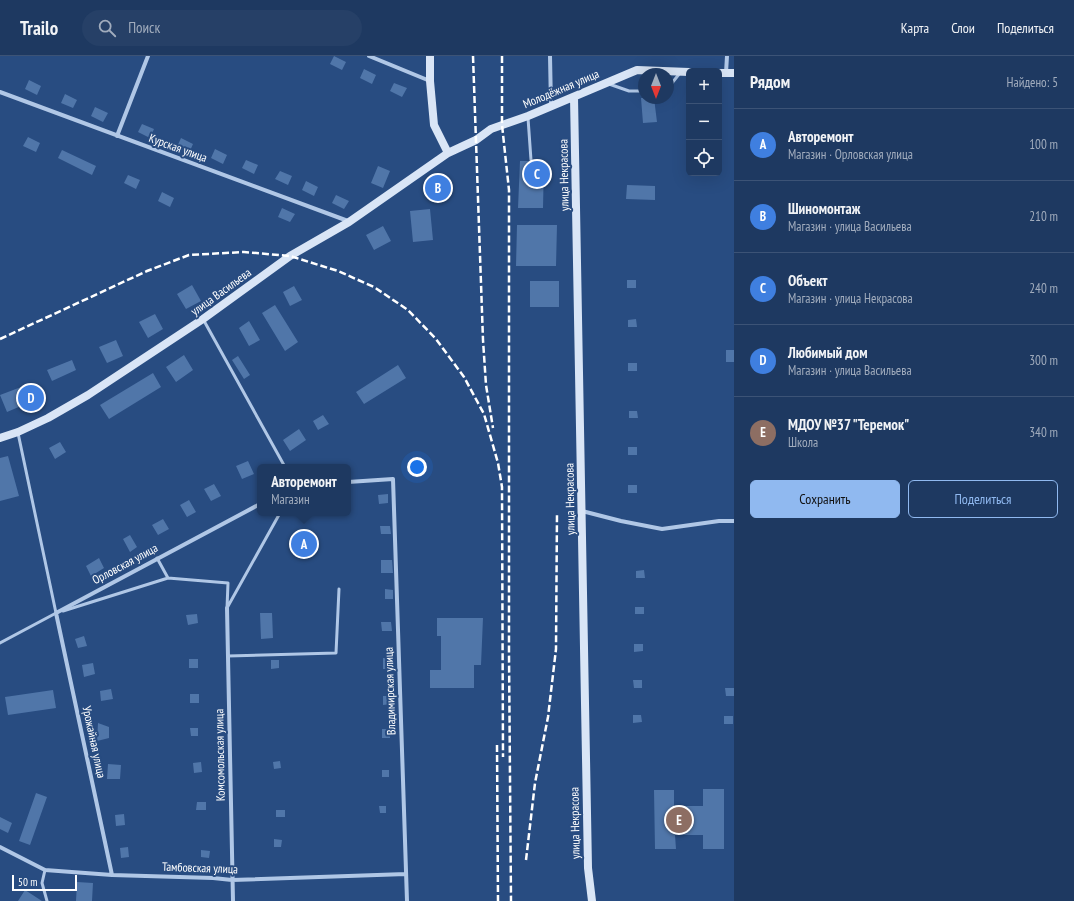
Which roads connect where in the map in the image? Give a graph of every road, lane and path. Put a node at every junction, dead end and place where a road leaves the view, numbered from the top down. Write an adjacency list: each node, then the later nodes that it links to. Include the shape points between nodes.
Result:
1 (148, 56): 16 (street)
2 (369, 56): 8 (street)
3 (430, 56): 8 (street)
4 (550, 56): 14 (street)
5 (727, 56): 7 (street)
6 (685, 72): 9 (lane); 10 (street, Молодёжная улица, via 637,70)
7 (726, 73)
8 (430, 81): 17 (street, via 434,125)
9 (674, 82)
10 (607, 83): 11 (lane, via 629,91); 13 (street, Молодёжная улица)
11 (638, 91)
12 (0, 92): 16 (street, Курская улица)
13 (574, 97): 14 (street, Молодёжная улица); 26 (street, улица Некрасова)
14 (551, 106): 15 (street, Молодёжная улица)
15 (528, 116): 17 (street, Молодёжная улица, via 491,129 476,140); 18 (lane)
16 (117, 136): 19 (street, Курская улица)
17 (448, 153): 19 (street, улица Васильева)
18 (530, 160)
19 (349, 222): 20 (street, улица Васильева, via 290,256)
20 (204, 320): 21 (street, улица Васильева, via 88,395); 23 (lane)
21 (18, 432): 22 (street, улица Васильева); 33 (lane)
22 (0, 438)
23 (283, 464)
24 (351, 482): 38 (street, Владимирская улица, via 393,480)
25 (257, 506): 29 (street, Орловская улица)
26 (582, 511): 28 (street, via 662,528); 44 (street, улица Некрасова, via 588,868)
27 (278, 516): 32 (lane)
28 (734, 520)
29 (157, 558): 30 (lane); 33 (street, Орловская улица)
30 (168, 578): 32 (lane, via 228,583); 33 (lane)
31 (339, 589): 35 (lane, via 336,652)
32 (227, 608): 35 (street, Комсомольская улица)
33 (56, 613): 34 (lane, Орловская улица); 39 (street, Урожайная улица)
34 (0, 643)
35 (228, 656): 40 (street, Комсомольская улица)
36 (0, 847): 37 (street, Тамбовская улица)
37 (45, 870): 39 (street, Тамбовская улица); 41 (lane, via 42,883)
38 (406, 874): 40 (street, Тамбовская улица); 43 (street, Владимирская улица)
39 (112, 875): 40 (street, Тамбовская улица)
40 (232, 880): 42 (street, Комсомольская улица)
41 (47, 901)
42 (233, 901)
43 (407, 901)
44 (592, 901)

